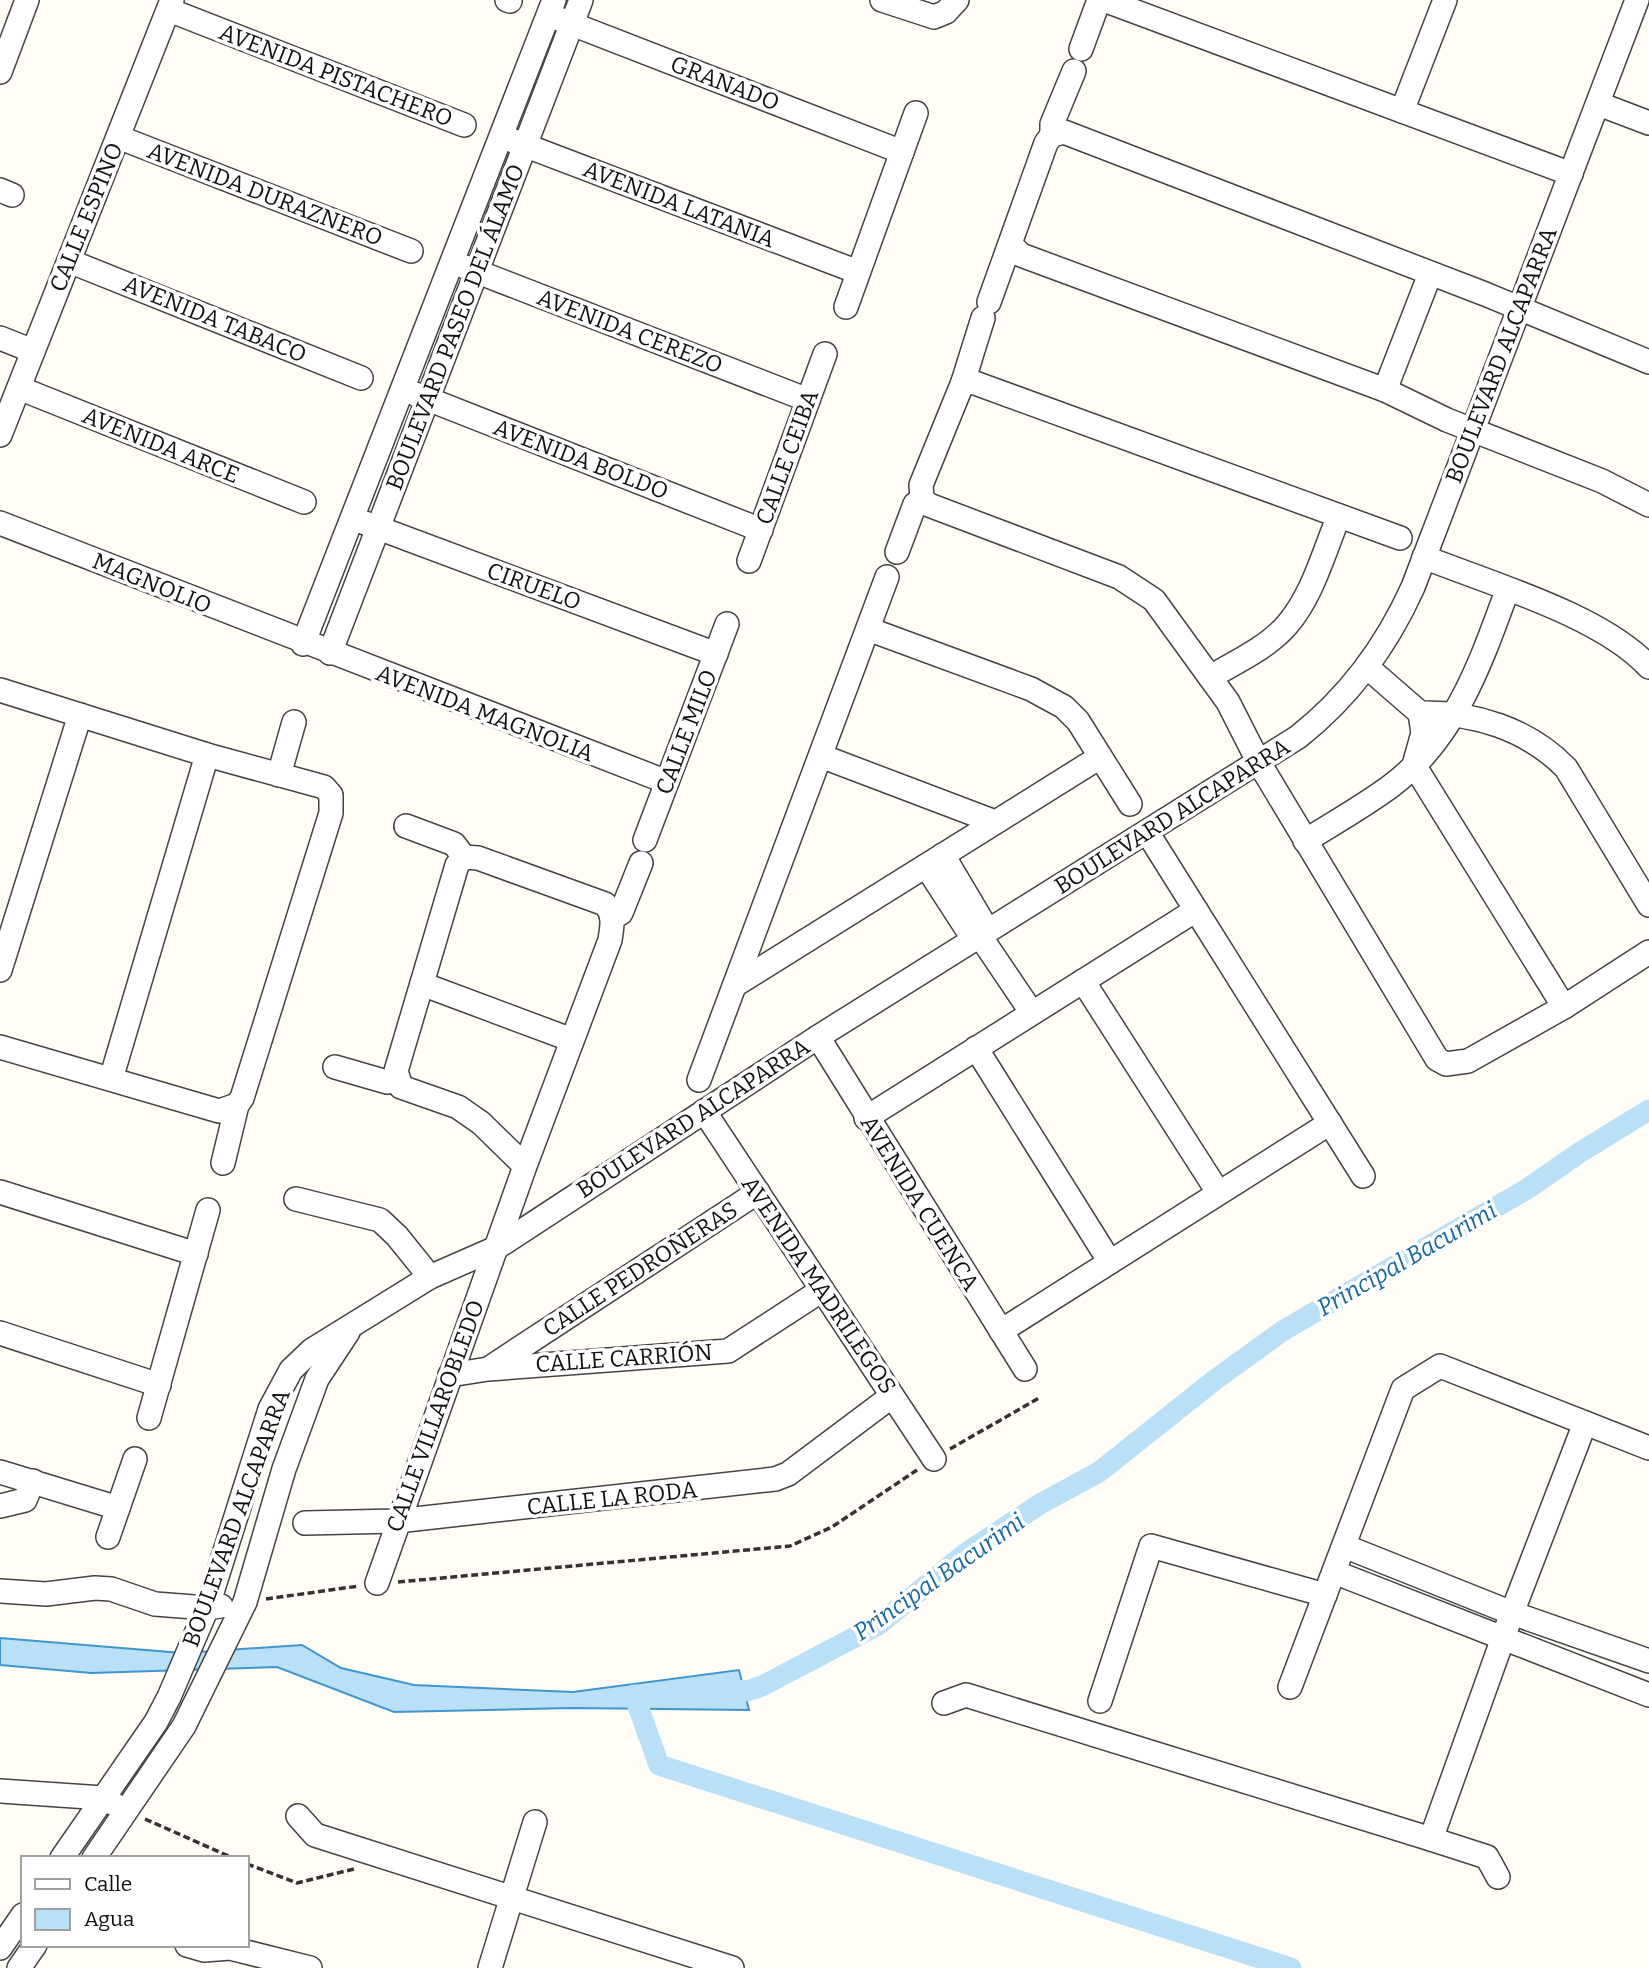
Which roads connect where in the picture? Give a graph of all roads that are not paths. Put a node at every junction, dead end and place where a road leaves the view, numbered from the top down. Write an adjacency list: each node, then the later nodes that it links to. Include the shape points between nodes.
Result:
1 (26, 0): 11 (street)
2 (581, 0): 10 (street, BOULEVARD PASEO DEL ÁLAMO)
3 (882, 0): 9 (street, via 918,14)
4 (1101, 0): 14 (street); 18 (street, via 1052,124)
5 (1445, 0): 14 (street)
6 (1637, 0): 13 (street, BOULEVARD ALCAPARRA)
7 (170, 5): 17 (street, AVENIDA PISTACHERO); 20 (street, CALLE ESPINO)
8 (551, 8): 10 (street, GRANADO); 19 (street, BOULEVARD PASEO DEL ÁLAMO)
9 (949, 8)
10 (572, 24): 21 (street, BOULEVARD PASEO DEL ÁLAMO); 22 (street, GRANADO)
11 (7, 28): 12 (street)
12 (0, 72)
13 (1599, 104): 16 (street); 23 (street, BOULEVARD ALCAPARRA)
14 (1402, 111): 23 (street)
15 (916, 113): 22 (street)
16 (1649, 123)
17 (464, 125)
18 (1052, 135): 24 (street); 30 (street, via 1064,132)
19 (501, 136): 21 (street, AVENIDA LATANIA); 27 (street, BOULEVARD PASEO DEL ÁLAMO)
20 (118, 137): 25 (street, AVENIDA DURAZNERO); 26 (street, CALLE ESPINO)
21 (525, 146): 28 (street, BOULEVARD PASEO DEL ÁLAMO); 29 (street, AVENIDA LATANIA)
22 (902, 152): 29 (street)
23 (1571, 174): 32 (street, BOULEVARD ALCAPARRA)
24 (1011, 245): 38 (street); 41 (street, via 1021,255)
25 (411, 251)
26 (69, 261): 34 (street, CALLE ESPINO); 37 (street, AVENIDA TABACO)
27 (452, 262): 28 (street, AVENIDA CEREZO); 40 (street, BOULEVARD PASEO DEL ÁLAMO)
28 (477, 272): 42 (street, BOULEVARD PASEO DEL ÁLAMO); 43 (street, AVENIDA CEREZO)
29 (858, 272): 31 (street)
30 (1430, 274): 32 (street); 41 (street)
31 (846, 307)
32 (1518, 308): 36 (street); 44 (street, BOULEVARD ALCAPARRA)
33 (0, 338): 34 (street)
34 (33, 351): 39 (street, CALLE ESPINO)
35 (825, 354): 43 (street, CALLE CEIBA)
36 (1649, 362)
37 (361, 378)
38 (963, 382): 46 (street, via 921,485); 49 (street)
39 (19, 387): 45 (street, CALLE ESPINO); 47 (street, AVENIDA ARCE)
40 (402, 389): 42 (street, AVENIDA BOLDO); 50 (street, BOULEVARD PASEO DEL ÁLAMO)
41 (1385, 390): 44 (street)
42 (427, 399): 52 (street, BOULEVARD PASEO DEL ÁLAMO); 53 (street, AVENIDA BOLDO)
43 (808, 400): 53 (street, CALLE CEIBA)
44 (1472, 429): 48 (street, via 1602,481); 56 (street, BOULEVARD ALCAPARRA)
45 (0, 435)
46 (922, 499): 55 (street, via 915,505); 67 (street, via 1134,584 1154,600)
47 (304, 502)
48 (1649, 505)
49 (1339, 516): 54 (street); 67 (street, via 1308,592 1287,625 1256,651)
50 (352, 519): 52 (street, CIRUELO); 62 (street, BOULEVARD PASEO DEL ÁLAMO)
51 (0, 523): 62 (street, MAGNOLIO)
52 (378, 528): 63 (street, BOULEVARD PASEO DEL ÁLAMO); 64 (street, CIRUELO)
53 (761, 530): 57 (street, CALLE CEIBA)
54 (1400, 538)
55 (897, 552)
56 (1424, 558): 59 (street); 65 (street, BOULEVARD ALCAPARRA, via 1401,614)
57 (749, 561)
58 (887, 577): 61 (street)
59 (1507, 591): 66 (street, via 1589,623); 69 (street, via 1478,670)
60 (727, 624): 64 (street, CALLE MILO)
61 (868, 629): 74 (street); 75 (street, via 1031,690 1064,707)
62 (303, 643): 63 (street, AVENIDA MAGNOLIA)
63 (330, 653): 79 (street, AVENIDA MAGNOLIA)
64 (716, 654): 79 (street, CALLE MILO)
65 (1367, 667): 70 (street); 76 (street, BOULEVARD ALCAPARRA, via 1326,715)
66 (1649, 667)
67 (1210, 677): 76 (street)
68 (0, 690): 71 (street)
69 (1456, 712): 70 (street); 77 (street); 89 (street, via 1509,729 1550,751 1566,768)
70 (1420, 713): 77 (street, via 1423,733)
71 (80, 715): 73 (street); 90 (street)
72 (294, 722): 78 (street)
73 (207, 755): 78 (street); 106 (street)
74 (821, 756): 81 (street); 98 (street)
75 (1100, 757): 80 (street); 81 (street)
76 (1258, 761): 83 (street, BOULEVARD ALCAPARRA); 85 (street)
77 (1414, 765): 85 (street, via 1392,785); 99 (street)
78 (279, 775): 109 (street, via 324,787 332,802)
79 (667, 782): 84 (street, CALLE MILO)
80 (1130, 804)
81 (995, 822): 87 (street)
82 (406, 826): 86 (street, via 454,844)
83 (1147, 832): 91 (street); 93 (street, BOULEVARD ALCAPARRA)
84 (645, 840)
85 (1305, 841): 99 (street, via 1437,1059 1446,1064 1468,1061)
86 (464, 857): 92 (street, via 606,904); 97 (street, via 457,864)
87 (934, 861): 93 (street); 98 (street)
88 (641, 863): 92 (street, via 621,913)
89 (1649, 905)
90 (8, 909): 95 (street)
91 (1196, 910): 96 (street); 112 (street)
92 (612, 918): 102 (street, CALLE VILLAROBLEDO, via 610,940)
93 (981, 936): 100 (street); 101 (street, BOULEVARD ALCAPARRA)
94 (1649, 952): 99 (street)
95 (0, 970)
96 (1083, 981): 100 (street); 118 (street)
97 (422, 984): 102 (street); 107 (street)
98 (735, 985): 108 (street)
99 (1564, 1007)
100 (1032, 1013): 104 (street)
101 (818, 1037): 110 (street, BOULEVARD ALCAPARRA); 111 (street, AVENIDA CUENCA)
102 (572, 1040): 114 (street, CALLE VILLAROBLEDO)
103 (0, 1047): 106 (street)
104 (976, 1048): 111 (street); 123 (street)
105 (335, 1067): 107 (street, via 387,1082)
106 (111, 1079): 109 (street, via 219,1111)
107 (397, 1080): 114 (street, via 401,1087 458,1107)
108 (699, 1080)
109 (237, 1105): 113 (street)
110 (704, 1111): 117 (street, AVENIDA MADRILEGOS); 121 (street, BOULEVARD ALCAPARRA)
111 (866, 1118): 127 (street, AVENIDA CUENCA)
112 (1330, 1124): 115 (street); 118 (street)
113 (223, 1163)
114 (525, 1166): 121 (street, CALLE VILLAROBLEDO)
115 (1363, 1175)
116 (0, 1192): 122 (street)
117 (758, 1192): 125 (street, AVENIDA MADRILEGOS); 129 (street, CALLE PEDROÑERAS)
118 (1218, 1192): 123 (street)
119 (296, 1199): 124 (street, via 380,1220)
120 (208, 1210): 122 (street)
121 (496, 1248): 124 (street, BOULEVARD ALCAPARRA); 131 (street, CALLE VILLAROBLEDO)
122 (196, 1254): 132 (street)
123 (1110, 1262): 127 (street)
124 (430, 1277): 126 (street, BOULEVARD ALCAPARRA)
125 (822, 1290): 129 (street, CALLE CARRIÓN, via 728,1351); 133 (street, AVENIDA MADRILEGOS)
126 (352, 1327): 151 (street, BOULEVARD ALCAPARRA, via 317,1379); 153 (street, BOULEVARD ALCAPARRA, via 312,1350 279,1387)
127 (1001, 1331): 130 (street, AVENIDA CUENCA)
128 (0, 1333): 132 (street)
129 (488, 1369): 131 (street, CALLE CARRIÓN)
130 (1025, 1369)
131 (450, 1375): 143 (street, CALLE VILLAROBLEDO)
132 (159, 1385): 134 (street)
133 (892, 1396): 137 (street, AVENIDA MADRILEGOS); 143 (street, CALLE LA RODA, via 775,1479)
134 (149, 1419)
135 (1585, 1423): 136 (street); 146 (street, via 1440,1366 1403,1389); 152 (street)
136 (1649, 1447)
137 (934, 1458)
138 (135, 1459): 142 (street)
139 (0, 1472): 140 (street)
140 (33, 1481): 141 (street, via 25,1500); 142 (street)
141 (0, 1506)
142 (118, 1508): 145 (street)
143 (397, 1521): 144 (street, CALLE LA RODA); 148 (street, CALLE VILLAROBLEDO)
144 (305, 1523)
145 (108, 1537)
146 (1344, 1546): 147 (street); 152 (street)
147 (1334, 1572): 150 (street); 154 (street)
148 (377, 1583)
149 (0, 1591): 153 (street, via 46,1594 111,1589)
150 (1325, 1595): 156 (street); 158 (street, via 1151,1546)
151 (240, 1611): 153 (street); 162 (street, BOULEVARD ALCAPARRA, via 184,1726)
152 (1512, 1613): 154 (street); 155 (street)
153 (204, 1616): 161 (street, BOULEVARD ALCAPARRA, via 156,1722)
154 (1503, 1637): 157 (street); 165 (street)
155 (1649, 1661)
156 (1290, 1687)
157 (1649, 1695)
158 (1100, 1701)
159 (944, 1703): 165 (street, via 966,1695)
160 (0, 1791): 161 (street)
161 (103, 1798): 162 (street); 166 (street, BOULEVARD ALCAPARRA)
162 (126, 1811): 167 (street, BOULEVARD ALCAPARRA)
163 (298, 1816): 169 (street, via 315,1835)
164 (535, 1822): 169 (street)
165 (1431, 1839): 168 (street, via 1487,1857)
166 (63, 1856)
167 (95, 1856)
168 (1498, 1877)
169 (513, 1900): 175 (street); 178 (street)
170 (21, 1918): 173 (street)
171 (34, 1947): 176 (street)
172 (194, 1947): 174 (street)
173 (0, 1948)
174 (226, 1954): 177 (street)
175 (491, 1967)
176 (19, 1968)
177 (310, 1968)
178 (732, 1968)

